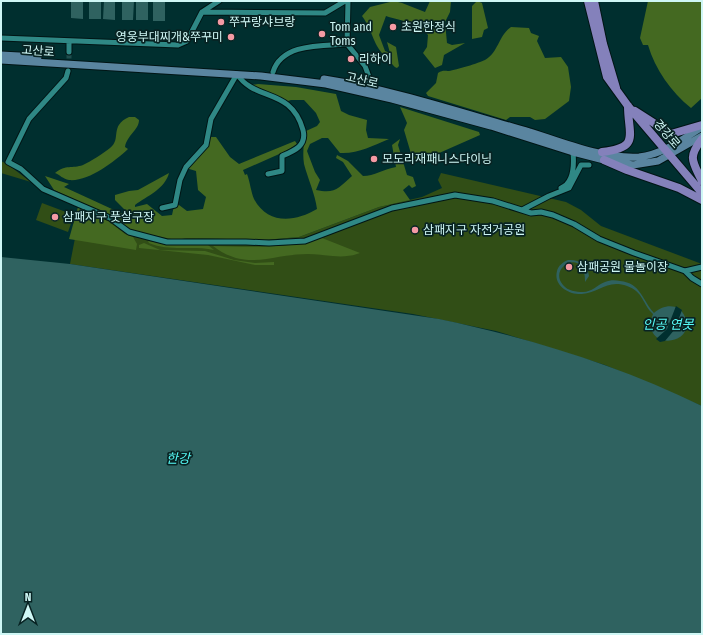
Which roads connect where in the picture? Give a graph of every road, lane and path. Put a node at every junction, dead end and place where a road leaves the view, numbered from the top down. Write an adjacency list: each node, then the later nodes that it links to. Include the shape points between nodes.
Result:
1 (219, 1): 5 (street)
2 (347, 1): 5 (street, via 325,13); 8 (street)
3 (588, 1): 16 (main road, 경강로, via 602,63 607,77)
4 (594, 1): 16 (main road, 경강로)
5 (202, 12): 7 (street, via 187,41 178,45)
6 (1, 38): 7 (street)
7 (69, 41): 9 (street)
8 (347, 44): 13 (street, via 290,52 276,64); 15 (street, via 365,66 369,77)
9 (69, 52)
10 (1, 55): 13 (street, 고산로)
11 (1, 60): 14 (street, 고산로)
12 (68, 72): 31 (street, via 66,78 29,119 8,162 21,169 42,189 110,218 129,232 142,237 172,242 305,241 392,208 455,195 493,200)
13 (274, 72): 15 (street, 고산로)
14 (237, 74): 21 (street, 고산로, via 302,80 392,98); 25 (street, via 243,84 273,95 286,104 297,114 303,132 303,142 297,150 282,156 282,171); 30 (street, via 211,119 206,145 186,167 180,180 175,206)
15 (367, 87): 23 (street, 고산로)
16 (616, 90): 17 (main road, 경강로)
17 (628, 106): 18 (main road, via 671,134); 22 (main road, 경강로); 23 (main road, via 630,142)
18 (702, 126): 22 (street, 고산로)
19 (702, 136): 22 (street, 고산로)
20 (702, 140): 26 (main road, via 693,152 691,160)
21 (573, 152): 23 (street, 고산로); 28 (street, via 570,181)
22 (667, 152): 23 (street, 고산로, via 640,156); 27 (main road, 경강로)
23 (603, 156): 29 (main road, via 627,170 679,188)
24 (589, 165): 28 (street, via 581,165 569,188)
25 (268, 174)
26 (702, 181)
27 (702, 192)
28 (549, 196): 31 (street)
29 (702, 200)
30 (162, 208)
31 (522, 210): 33 (street, via 553,214 608,243)
32 (702, 267): 33 (street)
33 (685, 271): 34 (street)
34 (702, 284)

